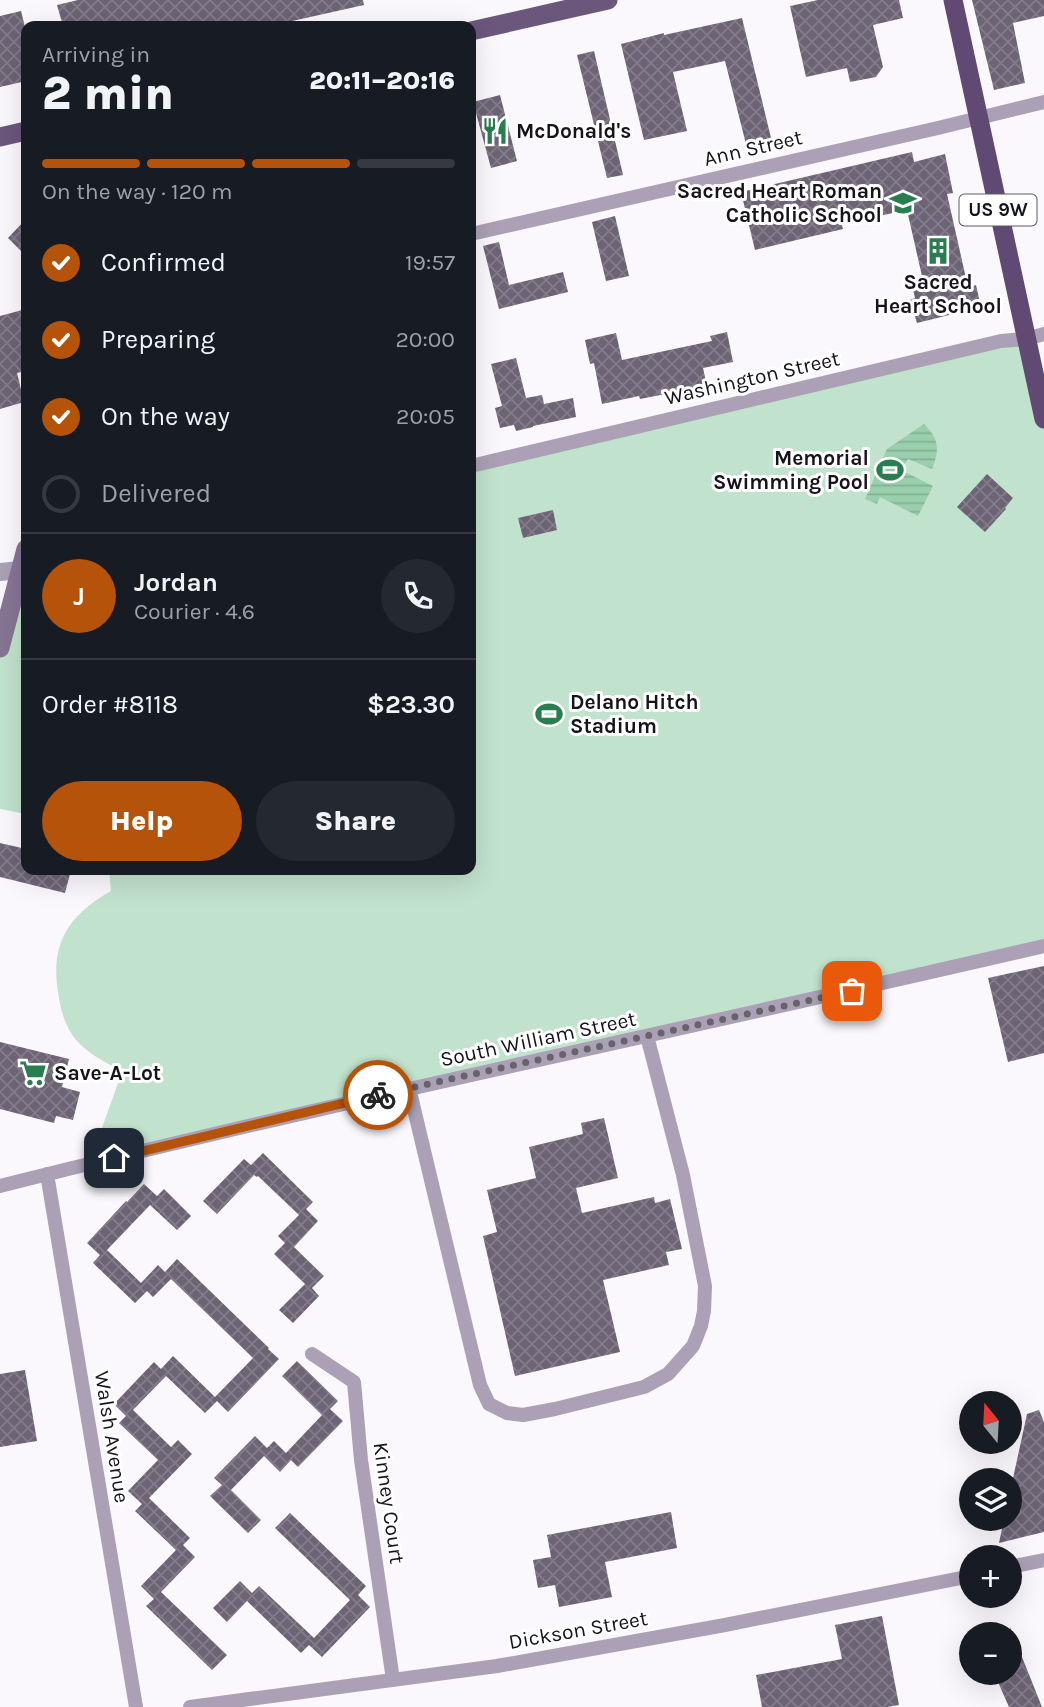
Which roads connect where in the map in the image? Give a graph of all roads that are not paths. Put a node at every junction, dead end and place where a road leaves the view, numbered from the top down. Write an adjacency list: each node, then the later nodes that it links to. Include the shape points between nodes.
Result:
1 (608, 0): 3 (main road)
2 (953, 0): 6 (highway, US 9W)
3 (558, 6): 4 (main road)
4 (476, 30)
5 (1044, 102): 6 (street, Ann Street)
6 (978, 117): 9 (street, Ann Street); 10 (highway, US 9W)
7 (21, 132): 8 (main road)
8 (0, 137)
9 (476, 233)
10 (1035, 336): 11 (highway, US 9W); 12 (street, Washington Street)
11 (1044, 419)
12 (476, 465)
13 (21, 569): 14 (street)
14 (0, 572)
15 (21, 576): 16 (main road)
16 (0, 648)
17 (1044, 946): 18 (street, South William Street)
18 (647, 1037): 19 (street, South William Street); 19 (street, via 705,1286 701,1326 693,1346 668,1374 644,1387 555,1409 507,1413 489,1404 480,1385)
19 (409, 1088): 20 (street, South William Street)
20 (47, 1174): 21 (street, South William Street); 28 (street, Walsh Avenue)
21 (0, 1186)
22 (312, 1354): 26 (street, Kinney Court, via 354,1382)
23 (1044, 1560): 24 (street)
24 (1022, 1565)
25 (959, 1578): 26 (street, Dickson Street, via 711,1628)
26 (393, 1680): 27 (street, Dickson Street)
27 (281, 1701): 29 (street, Dickson Street)
28 (136, 1707)
29 (190, 1707)

